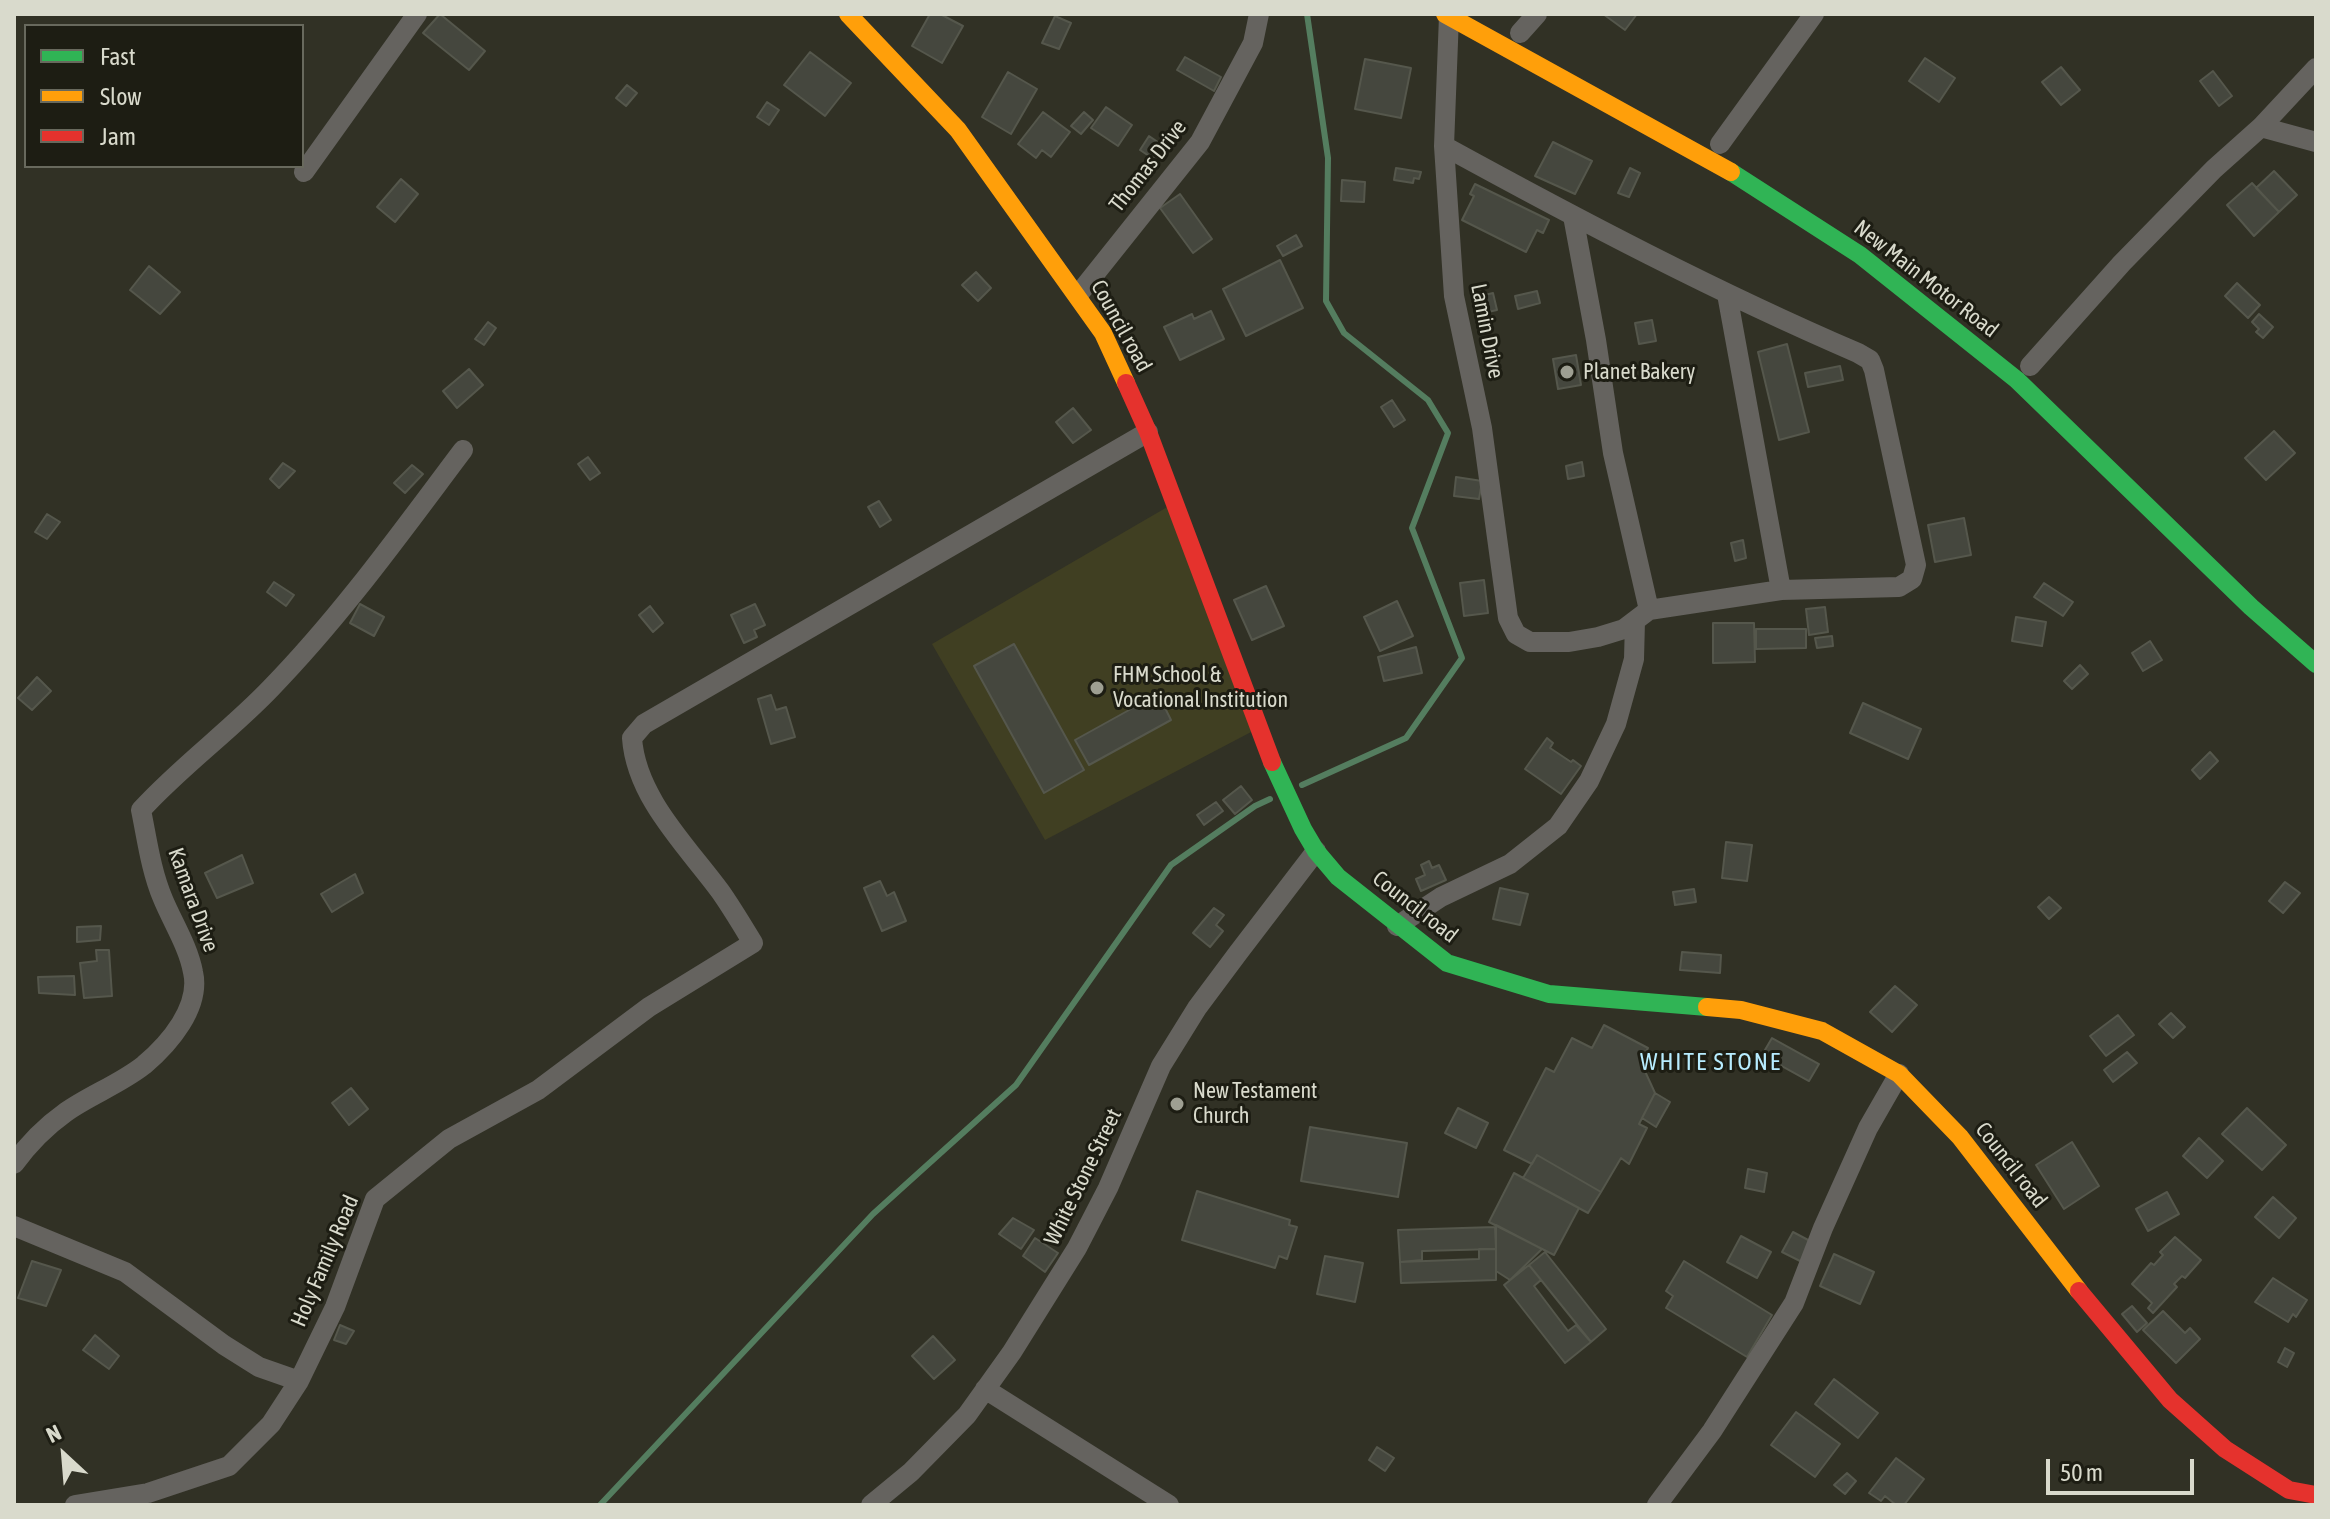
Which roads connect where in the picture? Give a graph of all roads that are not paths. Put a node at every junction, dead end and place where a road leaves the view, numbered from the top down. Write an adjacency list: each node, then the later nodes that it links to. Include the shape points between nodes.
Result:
1 (417, 14): 13 (street)
2 (848, 14): 17 (main road, Council road, via 958,130)
3 (1259, 14): 17 (street, Thomas Drive, via 1253,43 1200,142)
4 (1537, 14): 7 (street)
5 (1814, 14): 10 (street)
6 (1447, 15): 12 (street, Lamin Drive); 23 (main road, New Main Motor Road, via 1711,159 1860,255 2017,380)
7 (1520, 34)
8 (2316, 68): 9 (street)
9 (2261, 127): 11 (street); 18 (street, via 2122,263)
10 (1713, 140): 14 (main road)
11 (2316, 142)
12 (1444, 146): 15 (street); 22 (street, Lamin Drive, via 1454,296 1482,428 1508,618 1516,634 1530,642 1569,642 1624,629)
13 (304, 172)
14 (1770, 175)
15 (1573, 216): 16 (street); 22 (street)
16 (1727, 294): 21 (street); 21 (street, via 1870,360 1916,565 1912,579 1899,587)
17 (1078, 295): 19 (main road, Council road, via 1103,333)
18 (2030, 366)
19 (1148, 432): 24 (main road, Council road, via 1270,758); 29 (street, Holy Family Road, via 644,724 632,738 645,786 753,943 649,1007 538,1090 449,1139 375,1199 335,1307)
20 (463, 450): 27 (street, Kamara Drive, via 309,647 141,810 162,897 194,973 195,991 187,1014 144,1065 42,1130)
21 (1781, 590): 22 (street)
22 (1642, 616): 25 (street, via 1616,724 1589,781 1558,826 1510,864 1441,897)
23 (2316, 664)
24 (1316, 851): 25 (main road, Council road, via 1338,877); 30 (street, White Stone Street, via 1205,997 1161,1066 1077,1248)
25 (1397, 926): 26 (main road, Council road, via 1447,963 1549,994 1741,1010 1822,1031)
26 (1899, 1074): 32 (main road, Council road, via 1960,1137 2170,1400 2225,1449); 36 (street, via 1868,1128 1794,1303)
27 (14, 1164)
28 (14, 1226): 29 (street, via 125,1272 259,1367)
29 (299, 1381): 33 (street, Holy Family Road, via 271,1424 229,1466 148,1493)
30 (985, 1389): 34 (street, White Stone Street, via 945,1438); 35 (street)
31 (2316, 1495): 32 (main road, Council road)
32 (2292, 1497)
33 (75, 1505)
34 (871, 1505)
35 (1169, 1505)
36 (1657, 1505)

